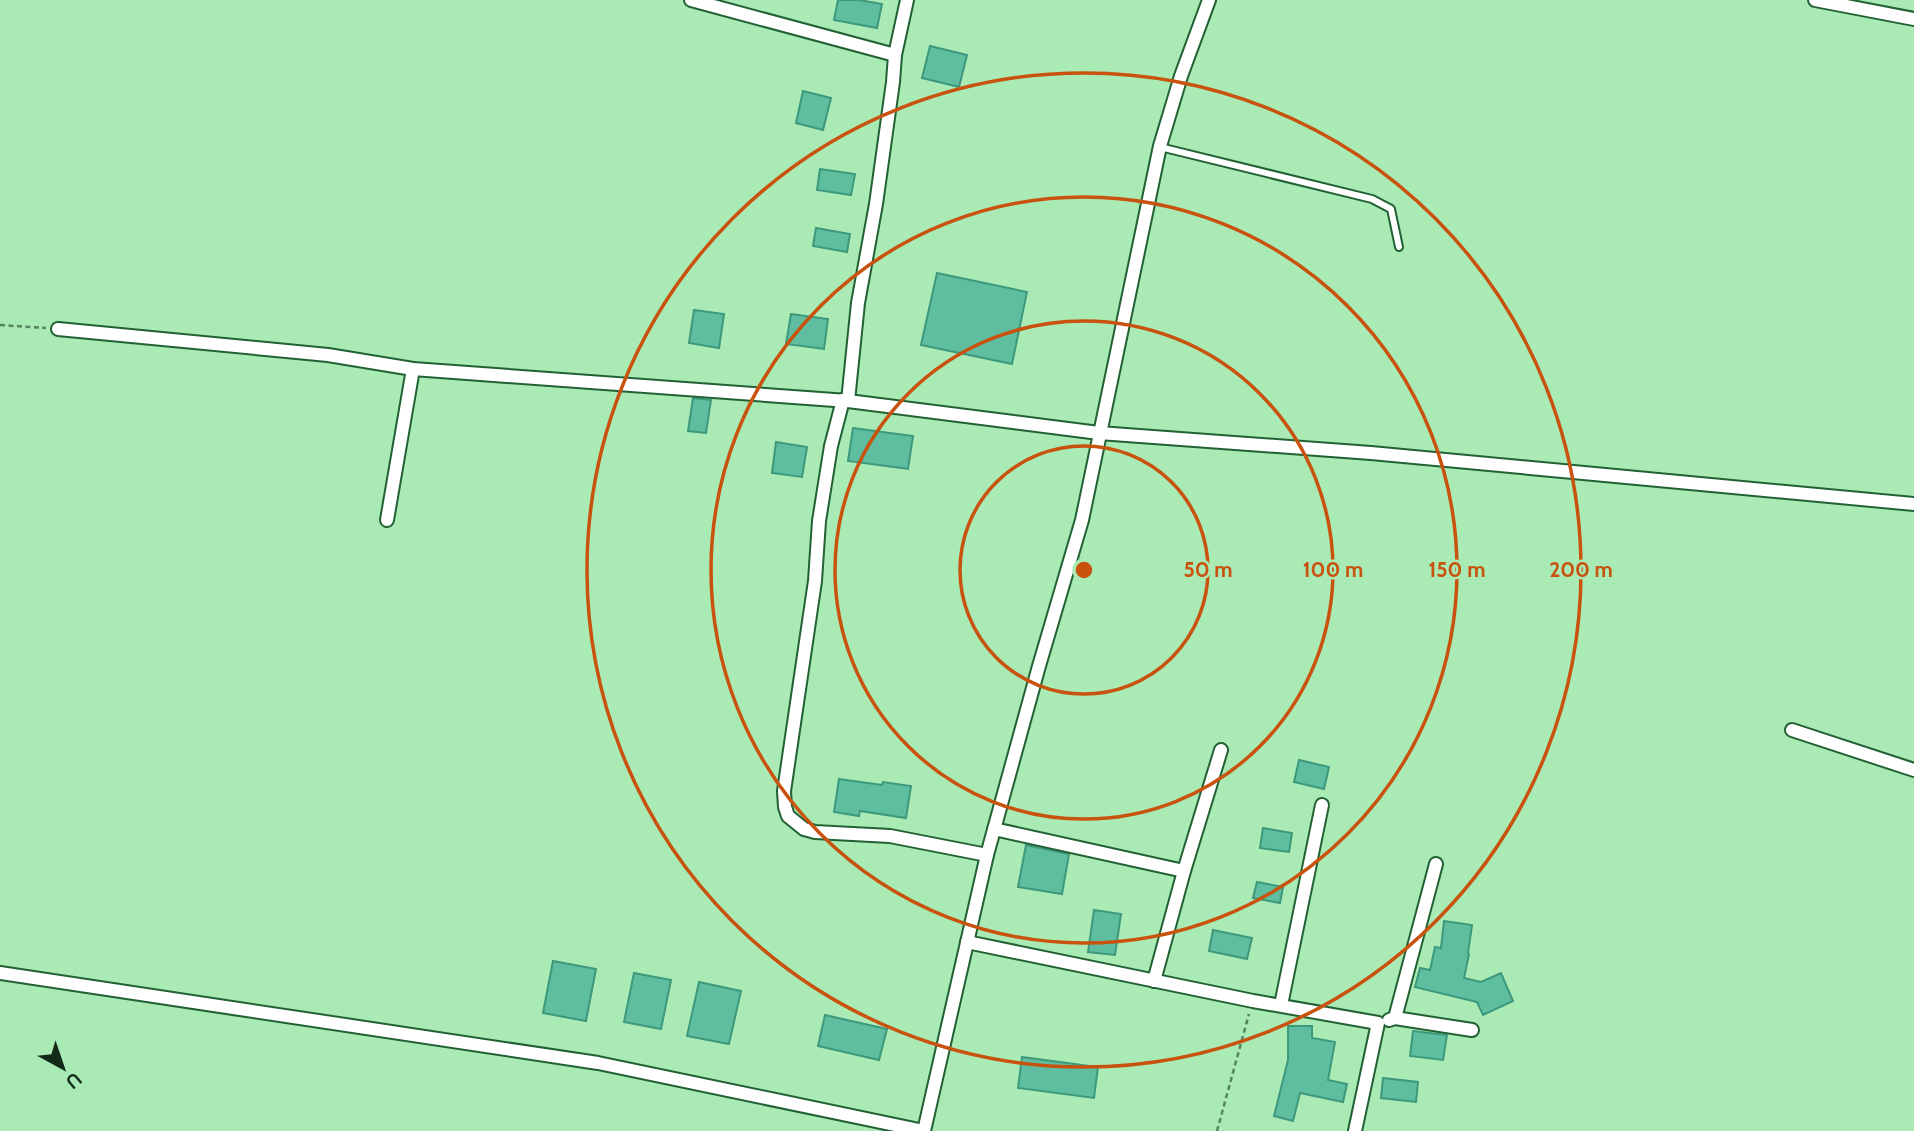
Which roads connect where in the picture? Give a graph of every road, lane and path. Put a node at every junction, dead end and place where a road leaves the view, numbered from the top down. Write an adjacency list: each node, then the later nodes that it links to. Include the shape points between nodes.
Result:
1 (691, 0): 6 (street)
2 (907, 0): 6 (street)
3 (1209, 0): 7 (street)
4 (1815, 0): 5 (street)
5 (1914, 19)
6 (895, 55): 12 (street)
7 (1160, 146): 8 (lane, via 1372,199 1391,209); 13 (street)
8 (1399, 247)
9 (0, 325): 10 (path)
10 (58, 329): 11 (street, via 328,355)
11 (413, 369): 12 (street); 15 (street)
12 (847, 397): 13 (street); 21 (street, via 831,446 819,522 785,807 795,823 815,832 890,836)
13 (1100, 433): 14 (street); 20 (street, via 1082,520)
14 (1914, 503)
15 (387, 520)
16 (1792, 730): 18 (street)
17 (1221, 750): 23 (street)
18 (1914, 770)
19 (1322, 805): 28 (street)
20 (994, 829): 21 (street); 23 (street)
21 (987, 855): 24 (street)
22 (1436, 864): 29 (street)
23 (1184, 871): 26 (street)
24 (967, 942): 26 (street); 32 (street)
25 (0, 973): 32 (street, via 598,1063)
26 (1154, 981): 27 (street)
27 (1253, 1001): 28 (street); 33 (path)
28 (1281, 1005): 30 (street)
29 (1395, 1018): 30 (street); 31 (street)
30 (1378, 1023): 34 (street)
31 (1472, 1030)
32 (924, 1131)
33 (1217, 1131)
34 (1355, 1131)

